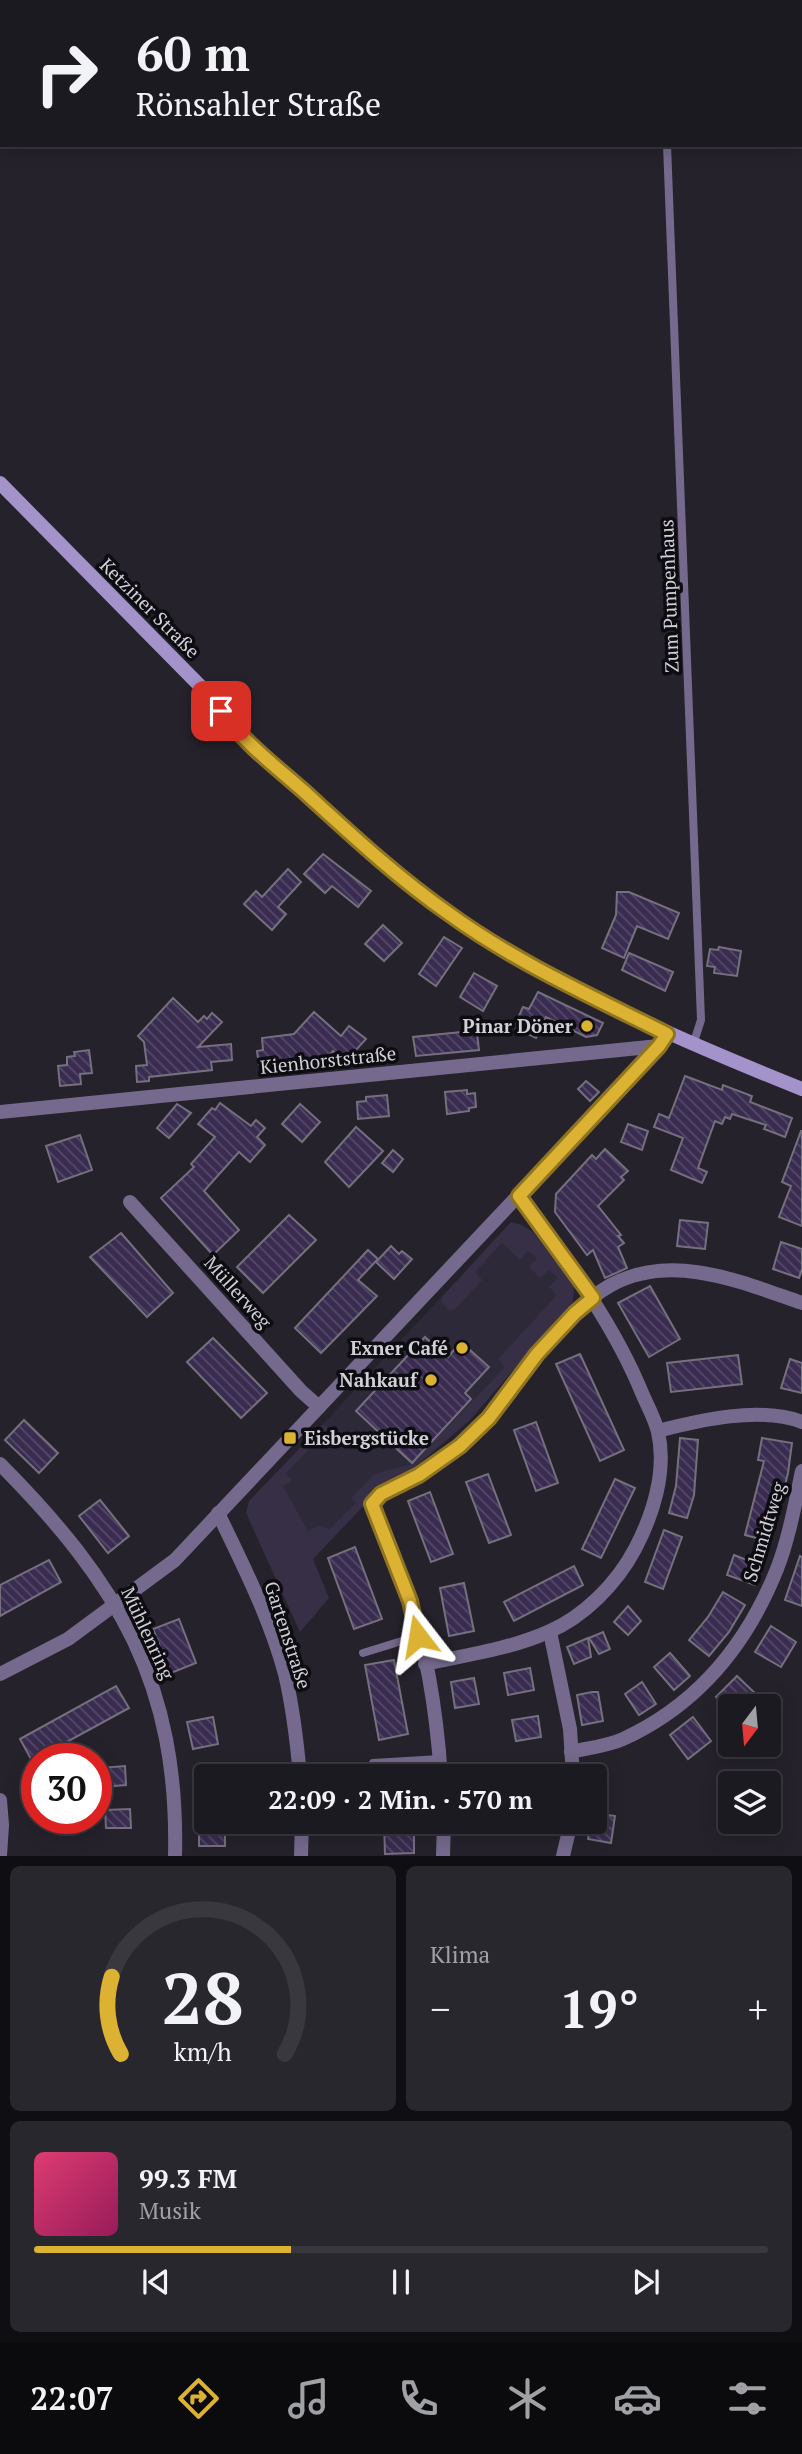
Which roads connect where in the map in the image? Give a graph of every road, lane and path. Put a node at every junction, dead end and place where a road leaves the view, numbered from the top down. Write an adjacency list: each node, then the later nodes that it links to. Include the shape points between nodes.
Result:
1 (667, 147): 4 (lane, Zum Pumpenhaus, via 701,1020)
2 (0, 483): 3 (street, Ketziner Straße, via 206,693 257,753 375,856 448,914)
3 (663, 1040): 4 (street, Ketziner Straße); 6 (street, Kienhorststraße); 7 (street)
4 (693, 1045): 5 (street, Ketziner Straße)
5 (802, 1089)
6 (0, 1112)
7 (519, 1196): 9 (street); 11 (street)
8 (130, 1202): 11 (street, Müllerweg)
9 (593, 1298): 10 (street, via 634,1276 680,1270 726,1278); 13 (street, via 630,1363); 19 (street, via 537,1354 489,1418 460,1446 372,1504 410,1601)
10 (802, 1303)
11 (319, 1407): 16 (street)
12 (802, 1422): 13 (street, via 756,1415)
13 (658, 1431): 18 (street, via 656,1496 628,1562 608,1588)
14 (0, 1464): 17 (street, Mühlenring, via 72,1542)
15 (802, 1471): 23 (street, Schmidtweg, via 778,1568 725,1662 677,1709 621,1740)
16 (218, 1513): 17 (street, via 175,1560); 26 (street, Gartenstraße, via 261,1603 284,1672)
17 (115, 1604): 22 (street, via 68,1639); 34 (street, Mühlenring, via 160,1709 170,1763)
18 (550, 1632): 21 (street); 23 (street)
19 (418, 1636): 20 (lane); 21 (street)
20 (363, 1653)
21 (425, 1664): 24 (street)
22 (0, 1674)
23 (571, 1752): 28 (street)
24 (440, 1759): 25 (lane); 27 (street)
25 (373, 1763)
26 (299, 1764)
27 (440, 1764)
28 (572, 1764)
29 (0, 1800): 33 (street)
30 (302, 1834): 35 (street)
31 (444, 1834): 36 (street)
32 (568, 1834): 37 (street)
33 (0, 1856)
34 (175, 1856)
35 (301, 1856)
36 (443, 1856)
37 (563, 1856)

